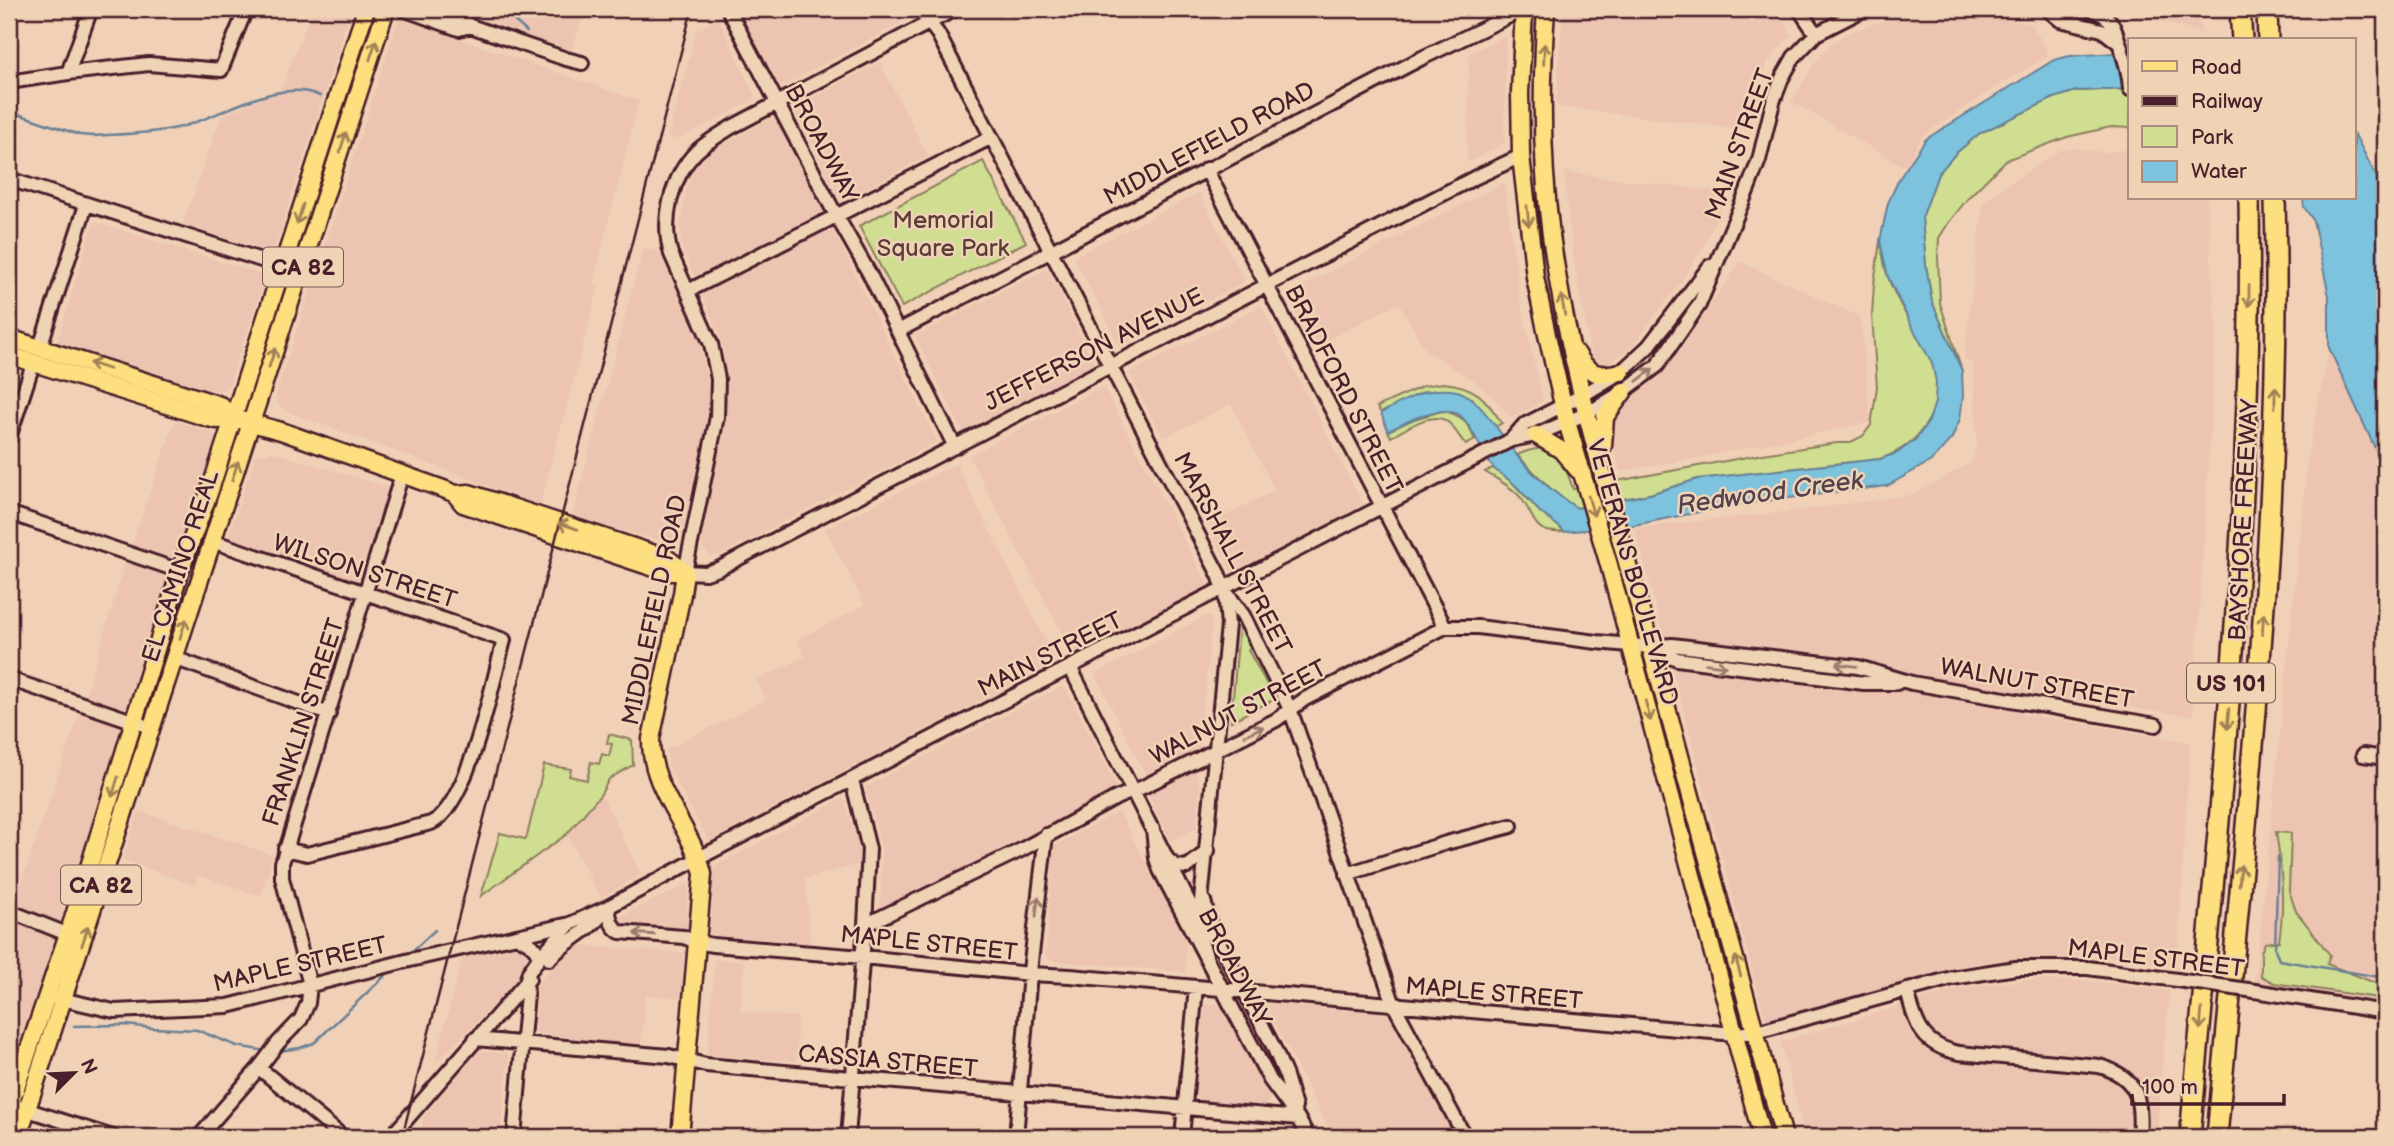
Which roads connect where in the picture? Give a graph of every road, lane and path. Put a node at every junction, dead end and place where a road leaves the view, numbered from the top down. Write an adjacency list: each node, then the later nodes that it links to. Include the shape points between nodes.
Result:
1 (91, 9): 26 (street)
2 (246, 9): 26 (street, via 221,70 149,64)
3 (366, 9): 41 (main road, EL CAMINO REAL / CA 82, one-way to 41)
4 (386, 9): 59 (main road, EL CAMINO REAL / CA 82, one-way to 4)
5 (402, 9): 19 (street, via 459,29)
6 (728, 9): 28 (street, BROADWAY)
7 (919, 9): 18 (street, MARSHALL STREET)
8 (956, 9): 18 (street, MIDDLEFIELD ROAD)
9 (1524, 9): 17 (street, MIDDLEFIELD ROAD); 31 (main road, VETERANS BOULEVARD); 32 (street, MIDDLEFIELD ROAD)
10 (1799, 9): 20 (street)
11 (1865, 9): 20 (street, MAIN STREET)
12 (2047, 9): 23 (street, via 2060,20 2102,30)
13 (2091, 9): 23 (street, via 2112,23)
14 (2240, 9): 21 (highway)
15 (2267, 9): 22 (highway)
16 (439, 10): 19 (street)
17 (1546, 10): 29 (main road, VETERANS BOULEVARD, one-way to 17)
18 (930, 22): 28 (street, MIDDLEFIELD ROAD); 30 (street, MARSHALL STREET)
19 (470, 26): 24 (street)
20 (1816, 34): 39 (street, MAIN STREET, via 1782,78 1759,160)
21 (2242, 38)
22 (2268, 38)
23 (2121, 47): 25 (street)
24 (582, 63)
25 (2128, 66)
26 (68, 73): 27 (street)
27 (9, 82)
28 (776, 103): 38 (street, BROADWAY); 43 (street, MIDDLEFIELD ROAD, via 702,146 679,179 666,225 671,254)
29 (1544, 128): 31 (main road); 34 (main road, VETERANS BOULEVARD)
30 (992, 137): 38 (street); 40 (street, MARSHALL STREET)
31 (1521, 156): 34 (main road); 42 (street, JEFFERSON AVENUE); 55 (main road, VETERANS BOULEVARD, one-way to 55, via 1535,277)
32 (1206, 169): 40 (street, MIDDLEFIELD ROAD); 42 (street, BRADFORD STREET)
33 (9, 179): 37 (street)
34 (1546, 183): 46 (main road, VETERANS BOULEVARD, one-way to 34)
35 (2249, 200): 149 (highway, BAYSHORE FREEWAY / US 101, one-way to 149, via 2241,555)
36 (2275, 200): 150 (highway, BAYSHORE FREEWAY / US 101, one-way to 36, via 2266,582 2274,437)
37 (86, 205): 41 (street); 47 (street)
38 (838, 216): 43 (street); 44 (street, BROADWAY)
39 (1723, 248): 51 (street, MAIN STREET, via 1649,346); 53 (street, MAIN STREET, one-way to 39, via 1657,366 1699,305)
40 (1051, 251): 44 (street, MIDDLEFIELD ROAD); 50 (street, MARSHALL STREET)
41 (283, 267): 57 (main road, EL CAMINO REAL / CA 82)
42 (1268, 285): 50 (street, JEFFERSON AVENUE); 67 (street, BRADFORD STREET)
43 (688, 291): 71 (street, MIDDLEFIELD ROAD, via 716,362 717,417)
44 (898, 331): 63 (street, BROADWAY)
45 (9, 338): 47 (main road, JEFFERSON AVENUE)
46 (1571, 344): 51 (main road, via 1594,373); 54 (main road, VETERANS BOULEVARD)
47 (40, 347): 48 (main road); 52 (main road, via 47,359); 57 (main road, JEFFERSON AVENUE, one-way to 47, via 220,405)
48 (9, 355): 49 (main road, JEFFERSON AVENUE)
49 (33, 364): 52 (main road, JEFFERSON AVENUE); 61 (street)
50 (1110, 365): 63 (street, JEFFERSON AVENUE); 72 (street, MARSHALL STREET)
51 (1621, 372): 54 (street, MAIN STREET)
52 (78, 377): 57 (main road, JEFFERSON AVENUE, via 208,418)
53 (1625, 391): 56 (street, MAIN STREET); 64 (main road, via 1605,416)
54 (1583, 395): 55 (street, MAIN STREET); 56 (main road, VETERANS BOULEVARD)
55 (1563, 404): 58 (main road, VETERANS BOULEVARD); 62 (street, MAIN STREET, via 1524,425)
56 (1588, 413): 58 (street, MAIN STREET); 64 (main road, VETERANS BOULEVARD)
57 (233, 418): 59 (main road, JEFFERSON AVENUE); 70 (main road, EL CAMINO REAL / CA 82)
58 (1567, 422): 60 (street, MAIN STREET); 66 (main road, VETERANS BOULEVARD)
59 (250, 423): 65 (main road, JEFFERSON AVENUE); 69 (main road, EL CAMINO REAL / CA 82, one-way to 59)
60 (1536, 435): 62 (street, MAIN STREET); 66 (main road, via 1561,450)
61 (9, 438)
62 (1511, 440): 67 (street, MAIN STREET)
63 (955, 447): 71 (street, JEFFERSON AVENUE, via 718,569)
64 (1602, 470): 76 (main road, VETERANS BOULEVARD)
65 (402, 474): 71 (main road, JEFFERSON AVENUE, via 455,494 463,504 666,572); 73 (street, FRANKLIN STREET)
66 (1583, 478): 75 (main road, VETERANS BOULEVARD, one-way to 75)
67 (1381, 507): 72 (street, MAIN STREET); 74 (street, BRADFORD STREET)
68 (9, 513): 70 (street)
69 (212, 541): 73 (street, WILSON STREET); 77 (main road, EL CAMINO REAL / CA 82, one-way to 69)
70 (180, 571): 82 (main road, EL CAMINO REAL / CA 82)
71 (685, 572): 95 (main road, MIDDLEFIELD ROAD, via 651,750 659,783)
72 (1224, 590): 78 (street, MAIN STREET); 80 (street, MARSHALL STREET, via 1243,615); 85 (street, via 1228,625)
73 (366, 593): 81 (street, FRANKLIN STREET); 93 (street, WILSON STREET, via 504,640 472,757 448,808 431,823 307,854)
74 (1445, 627): 75 (street, WALNUT STREET); 80 (street, WALNUT STREET)
75 (1630, 645): 76 (street, WALNUT STREET); 123 (main road, VETERANS BOULEVARD, one-way to 123)
76 (1651, 646): 83 (street, WALNUT STREET, via 1858,667 1912,683); 122 (main road, VETERANS BOULEVARD, one-way to 76)
77 (174, 658): 81 (street); 84 (main road, EL CAMINO REAL / CA 82)
78 (1070, 667): 88 (street, MAIN STREET); 89 (street, BROADWAY)
79 (9, 679): 82 (street)
80 (1290, 709): 85 (street, WALNUT STREET, one-way to 80); 97 (street, MARSHALL STREET)
81 (329, 713): 93 (street, FRANKLIN STREET)
82 (134, 722): 84 (street); 104 (main road, EL CAMINO REAL / CA 82, one-way to 104)
83 (2156, 725)
84 (151, 728): 119 (main road, EL CAMINO REAL / CA 82, one-way to 84)
85 (1216, 750): 89 (street, WALNUT STREET); 94 (street)
86 (2363, 755): 87 (street)
87 (2385, 758)
88 (852, 780): 95 (street, MAIN STREET); 103 (street, via 869,849)
89 (1133, 791): 91 (street, BROADWAY); 92 (street, WALNUT STREET)
90 (1511, 826): 97 (street)
91 (1153, 830): 96 (street, BROADWAY); 108 (street, BROADWAY, via 1160,870)
92 (1046, 835): 103 (street, WALNUT STREET); 111 (street, one-way to 92)
93 (285, 849): 113 (street, FRANKLIN STREET, via 282,878)
94 (1208, 851): 96 (street, via 1187,867); 98 (street)
95 (699, 858): 99 (street, MAIN STREET); 107 (main road, MIDDLEFIELD ROAD, via 703,874)
96 (1167, 859): 101 (street, BROADWAY)
97 (1347, 874): 120 (street, MARSHALL STREET)
98 (1203, 897): 101 (street); 106 (street)
99 (608, 907): 102 (street, MAIN STREET); 107 (street, MAPLE STREET, one-way to 99, via 620,932 614,929); 112 (street, MAIN STREET, via 597,923 567,941)
100 (9, 911): 104 (street)
101 (1199, 922): 106 (street, BROADWAY); 108 (street)
102 (570, 924): 105 (street, MAPLE STREET); 110 (street, MAIN STREET)
103 (865, 925): 109 (street)
104 (67, 934): 118 (main road, EL CAMINO REAL / CA 82)
105 (518, 937): 110 (street, via 531,944); 113 (street, MAPLE STREET)
106 (1217, 939): 117 (street, BROADWAY)
107 (696, 942): 109 (street, MAPLE STREET); 126 (main road, MIDDLEFIELD ROAD)
108 (1206, 956): 115 (street, BROADWAY)
109 (863, 957): 111 (street, MAPLE STREET); 128 (street)
110 (539, 958): 112 (street, MAIN STREET)
111 (1030, 974): 114 (street, MAPLE STREET); 129 (street)
112 (526, 982): 124 (street, MAIN STREET); 125 (street)
113 (310, 985): 119 (street, MAPLE STREET, via 228,1006 114,1011); 127 (street, via 301,1019)
114 (1196, 987): 115 (street, MAPLE STREET); 131 (street)
115 (1224, 990): 117 (street, MAPLE STREET); 133 (street, BROADWAY, via 1270,1080)
116 (1907, 990): 121 (street, MAPLE STREET, bridge, via 1972,974 2063,966); 122 (street, MAPLE STREET); 148 (street, via 1920,1030 1939,1047 1959,1053 2099,1066 2121,1075 2140,1102)
117 (1245, 992): 120 (street, MAPLE STREET); 133 (street, BROADWAY, via 1286,1076)
118 (48, 996): 119 (street, MAPLE STREET); 130 (main road, EL CAMINO REAL / CA 82)
119 (64, 1001): 132 (main road, EL CAMINO REAL / CA 82)
120 (1394, 1005): 123 (street, MAPLE STREET); 145 (street, MARSHALL STREET)
121 (2385, 1012)
122 (1756, 1032): 123 (street, MAPLE STREET); 147 (main road, VETERANS BOULEVARD)
123 (1735, 1034): 146 (main road, VETERANS BOULEVARD)
124 (475, 1038): 125 (street, CASSIA STREET); 138 (street, MAIN STREET)
125 (522, 1043): 126 (street, CASSIA STREET); 139 (street)
126 (687, 1061): 128 (street, CASSIA STREET); 140 (main road, MIDDLEFIELD ROAD)
127 (259, 1068): 136 (street); 137 (street)
128 (853, 1079): 129 (street, CASSIA STREET); 141 (street)
129 (1020, 1094): 131 (street, CASSIA STREET); 142 (street)
130 (9, 1105): 132 (street)
131 (1184, 1109): 133 (street, CASSIA STREET); 143 (street)
132 (28, 1110): 134 (main road, EL CAMINO REAL / CA 82); 135 (street)
133 (1298, 1118): 144 (street, BROADWAY)
134 (18, 1137)
135 (113, 1137)
136 (199, 1137)
137 (343, 1137)
138 (391, 1137)
139 (514, 1137)
140 (680, 1137)
141 (848, 1137)
142 (1016, 1137)
143 (1182, 1137)
144 (1308, 1137)
145 (1465, 1137)
146 (1762, 1137)
147 (1784, 1137)
148 (2139, 1137)
149 (2190, 1137)
150 (2217, 1137)

